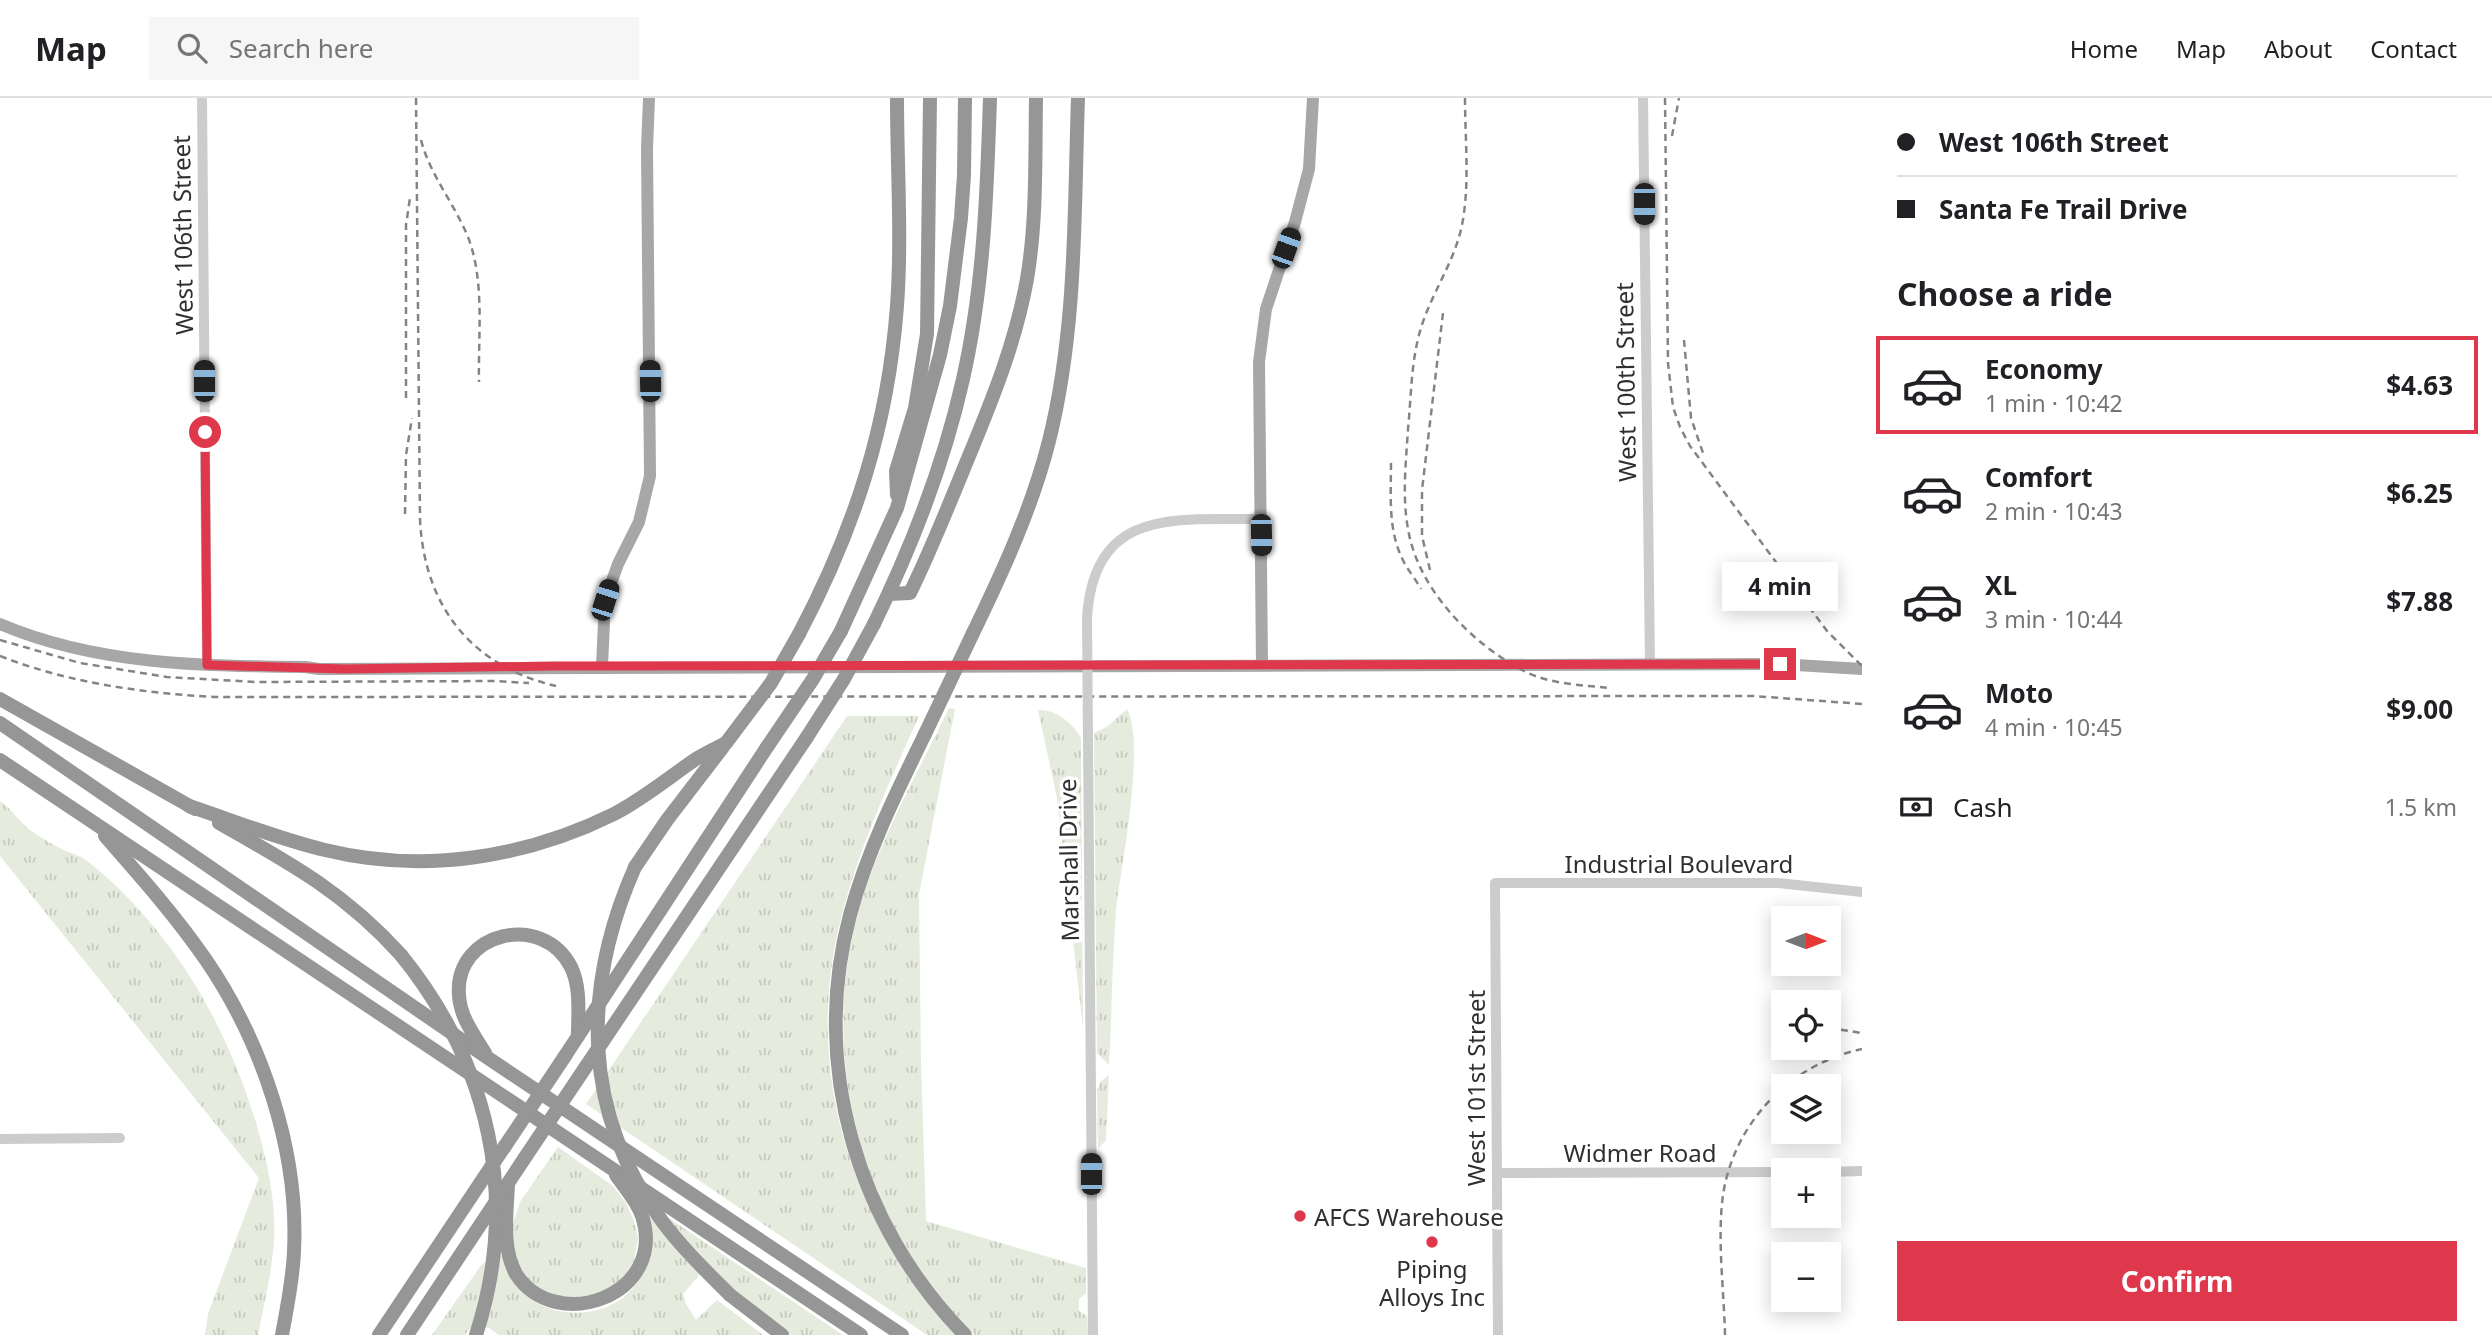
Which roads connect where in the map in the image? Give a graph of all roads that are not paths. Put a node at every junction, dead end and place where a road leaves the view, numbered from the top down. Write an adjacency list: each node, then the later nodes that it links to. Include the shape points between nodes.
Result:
1 (202, 98): 17 (street, West 106th Street)
2 (643, 98): 12 (main road)
3 (649, 98): 12 (main road)
4 (897, 98): 24 (highway, bridge, via 897,302 885,405 871,465 832,569 799,634)
5 (930, 98): 13 (highway, via 927,334 915,408 896,471)
6 (965, 98): 13 (highway, via 964,175 950,306)
7 (990, 98): 15 (highway, via 983,254 963,380 925,508)
8 (1036, 98): 15 (highway, via 1031,244 1013,339 929,554 910,593)
9 (1078, 98): 47 (highway, bridge, via 1072,283 1062,379 1049,442 1010,556 883,822 850,915 837,991 837,1065 850,1135 872,1199 909,1266)
10 (1313, 98): 14 (main road, via 1303,198 1272,286 1261,338)
11 (1643, 98): 19 (street, West 100th Street)
12 (648, 128): 20 (main road, via 650,476 639,522 605,600)
13 (897, 508): 30 (highway, bridge, via 841,631 813,679)
14 (1261, 519): 18 (main road); 48 (street, Marshall Drive, bridge, via 1171,520 1132,531 1099,565 1090,586)
15 (889, 594): 39 (highway, bridge, via 807,737)
16 (0, 624): 17 (main road, via 115,657)
17 (207, 665): 20 (main road, via 344,669)
18 (1262, 665): 19 (main road); 20 (main road)
19 (1650, 665): 21 (main road)
20 (602, 666)
21 (1862, 669)
22 (0, 699): 26 (highway)
23 (0, 723): 31 (highway)
24 (726, 743): 26 (highway, via 694,760 648,795 578,831 472,858 413,861 347,855); 44 (highway, bridge, via 635,867 614,919 601,976 597,1037 602,1082 618,1140 648,1201 678,1241 730,1294)
25 (0, 760): 27 (highway)
26 (189, 806): 43 (highway, bridge, via 323,884 363,915 401,955 450,1024 478,1093 495,1184 496,1235)
27 (92, 822): 34 (highway); 40 (highway, via 206,961 259,1062 282,1135 294,1207 295,1253)
28 (1495, 883): 29 (street, Industrial Boulevard, via 1778,883); 36 (street, West 101st Street)
29 (1862, 892)
30 (578, 1036): 31 (highway, via 576,982 567,960 541,938 499,936 474,953 459,986 462,1012); 41 (highway, bridge)
31 (488, 1058): 46 (highway)
32 (120, 1138): 33 (street)
33 (0, 1139)
34 (611, 1168): 39 (highway, via 640,1210 646,1236 644,1254 625,1289 588,1307 549,1303 529,1291 516,1274 507,1248); 45 (highway)
35 (1862, 1171): 38 (street)
36 (1497, 1172): 37 (street, Widmer Road); 49 (street, West 101st Street)
37 (1771, 1172)
38 (1841, 1172)
39 (508, 1184): 42 (highway)
40 (282, 1335)
41 (379, 1335)
42 (407, 1335)
43 (476, 1335)
44 (782, 1335)
45 (861, 1335)
46 (902, 1335)
47 (965, 1335)
48 (1093, 1335)
49 (1498, 1335)

